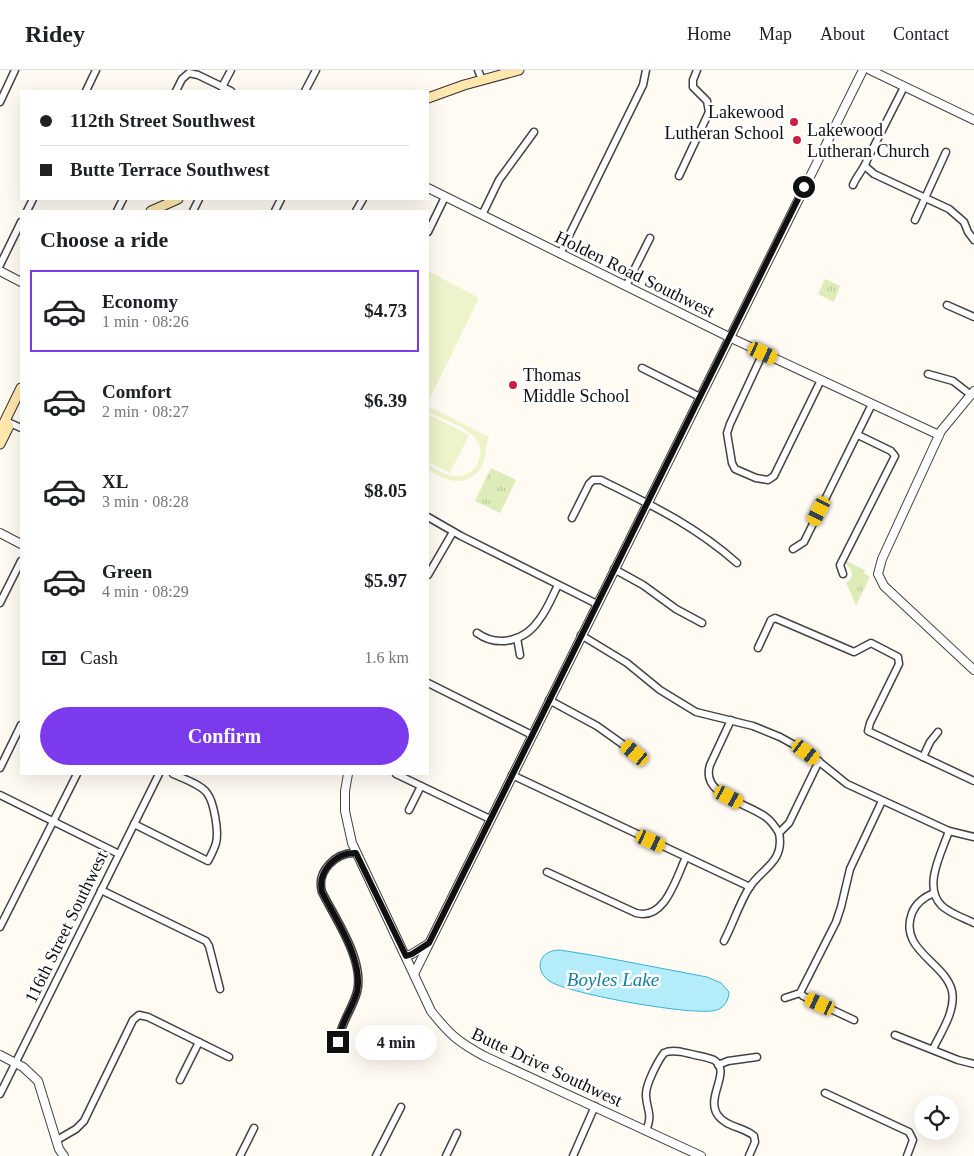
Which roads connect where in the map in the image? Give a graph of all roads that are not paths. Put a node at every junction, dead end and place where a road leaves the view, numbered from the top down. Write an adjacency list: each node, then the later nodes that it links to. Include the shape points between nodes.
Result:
1 (15, 70): 19 (street)
2 (96, 70): 14 (street)
3 (230, 70): 12 (street)
4 (316, 70): 17 (street)
5 (478, 70): 11 (street)
6 (519, 70): 11 (main road)
7 (646, 70): 37 (street, via 645,81)
8 (697, 70): 24 (street, via 693,88 707,101 709,112)
9 (862, 70): 44 (street)
10 (870, 70): 13 (street)
11 (482, 80): 18 (main road)
12 (222, 87): 15 (street, via 188,73); 16 (street)
13 (904, 87): 20 (street); 23 (street)
14 (86, 90)
15 (176, 90)
16 (229, 90)
17 (306, 90)
18 (429, 98)
19 (0, 102)
20 (974, 120)
21 (534, 132): 31 (street, via 499,180)
22 (946, 152): 28 (street)
23 (866, 167): 25 (street); 28 (street)
24 (679, 176)
25 (853, 185)
26 (429, 189): 27 (street, Holden Road Southwest)
27 (445, 197): 31 (street, Holden Road Southwest); 34 (street)
28 (925, 198): 32 (street); 36 (street, via 953,212 964,222)
29 (176, 200): 30 (main road)
30 (153, 210)
31 (482, 215): 37 (street, Holden Road Southwest)
32 (915, 220)
33 (20, 224): 38 (street)
34 (429, 230)
35 (650, 238): 41 (street)
36 (974, 240)
37 (560, 254): 41 (street, Holden Road Southwest)
38 (0, 265)
39 (0, 272): 40 (street)
40 (20, 282)
41 (626, 286): 44 (street, Holden Road Southwest)
42 (948, 305): 43 (street)
43 (974, 318)
44 (729, 337): 45 (street, Holden Road Southwest); 51 (street)
45 (763, 353): 48 (street, Holden Road Southwest); 48 (street, via 728,430 731,457 738,471 768,480 778,470)
46 (642, 368): 51 (street)
47 (928, 374): 50 (street, via 953,381)
48 (821, 380): 53 (street, Holden Road Southwest)
49 (20, 390): 56 (main road)
50 (972, 393): 57 (street)
51 (700, 397): 60 (street)
52 (20, 403): 54 (main road)
53 (872, 404): 57 (street, Holden Road Southwest); 58 (street)
54 (10, 423): 55 (street); 59 (main road)
55 (20, 428)
56 (0, 431)
57 (939, 434): 81 (street, via 878,574 884,586)
58 (858, 435): 66 (street, via 804,542); 71 (street, via 894,453 895,458 840,565)
59 (0, 444)
60 (647, 503): 62 (street, via 597,480 589,484); 68 (street, via 699,532); 69 (street)
61 (429, 518): 63 (street)
62 (572, 518)
63 (453, 532): 70 (street); 72 (street)
64 (0, 533): 65 (street)
65 (20, 543)
66 (794, 548)
67 (20, 562): 73 (street)
68 (737, 562)
69 (614, 569): 74 (street); 75 (street)
70 (429, 573)
71 (843, 574)
72 (558, 585): 74 (street); 78 (street, via 540,620)
73 (0, 603)
74 (597, 604): 77 (street)
75 (702, 623)
76 (477, 633): 78 (street, via 490,641)
77 (581, 635): 83 (street); 84 (street, via 691,709)
78 (517, 638): 80 (street)
79 (758, 648): 89 (street, via 769,623 773,618 779,618 854,652 871,643 894,653 900,661 868,729)
80 (520, 655)
81 (974, 670)
82 (429, 684): 87 (street)
83 (549, 700): 87 (street); 88 (street, via 597,726)
84 (731, 720): 90 (street, via 780,737); 107 (street, via 708,776 714,788 768,818)
85 (20, 727): 91 (street)
86 (938, 732): 89 (street)
87 (532, 735): 97 (street)
88 (635, 753)
89 (923, 757): 98 (street)
90 (819, 761): 101 (street, via 842,782); 107 (street, via 789,823)
91 (0, 768)
92 (76, 775): 104 (street)
93 (158, 775): 105 (street, 116th Street Southwest)
94 (175, 775): 105 (street, via 202,789 211,800 217,837 208,861)
95 (348, 775): 109 (street, Butte Drive Southwest, via 346,819)
96 (398, 775): 99 (street)
97 (512, 775): 103 (street); 111 (street)
98 (974, 781)
99 (421, 786): 102 (street); 103 (street)
100 (0, 795): 104 (street)
101 (882, 801): 106 (street); 123 (street, via 850,869 836,922)
102 (409, 810)
103 (490, 818): 119 (street)
104 (53, 821): 110 (street); 117 (street)
105 (134, 824): 110 (street, 116th Street Southwest)
106 (949, 831): 108 (street); 115 (street, via 934,875)
107 (780, 833): 113 (street, via 776,858)
108 (974, 837)
109 (356, 853): 120 (street, Butte Drive Southwest); 128 (street, via 334,860 321,882 322,892 353,953 358,972 356,994)
110 (119, 854): 114 (street, 116th Street Southwest)
111 (686, 857): 112 (street, via 663,904 645,915); 113 (street)
112 (547, 872)
113 (750, 887): 118 (street)
114 (101, 890): 122 (street, via 206,941); 133 (street, 116th Street Southwest)
115 (934, 893): 116 (street, via 942,906); 129 (street, via 918,903 910,923 910,934 916,945 951,990 951,1008)
116 (974, 923)
117 (0, 927)
118 (724, 941)
119 (429, 943): 120 (street); 121 (street)
120 (406, 956): 121 (street, Butte Drive Southwest)
121 (414, 974): 139 (street, Butte Drive Southwest, via 431,1011 460,1042)
122 (220, 989)
123 (800, 993): 124 (street); 125 (street)
124 (785, 998)
125 (854, 1020)
126 (896, 1035): 129 (street)
127 (199, 1042): 131 (street); 136 (street); 144 (street, via 139,1015 84,1121 76,1130)
128 (338, 1042)
129 (933, 1049): 134 (street)
130 (0, 1055): 133 (street)
131 (229, 1057)
132 (756, 1057): 135 (street, via 728,1060)
133 (16, 1062): 138 (street, 116th Street Southwest); 144 (street, via 38,1082)
134 (974, 1064)
135 (718, 1065): 142 (street, via 710,1059 671,1051 664,1053 646,1092 650,1119); 151 (street, via 721,1076 714,1097 715,1109 720,1118 754,1136)
136 (180, 1080)
137 (825, 1093): 152 (street, via 910,1132 913,1140)
138 (0, 1094)
139 (595, 1106): 142 (street, Butte Drive Southwest); 149 (street)
140 (401, 1107): 147 (street)
141 (254, 1128): 146 (street)
142 (646, 1131): 150 (street, Butte Drive Southwest)
143 (457, 1133): 148 (street)
144 (57, 1140): 145 (street)
145 (64, 1156)
146 (240, 1156)
147 (376, 1156)
148 (446, 1156)
149 (573, 1156)
150 (701, 1156)
151 (749, 1156)
152 (907, 1156)

